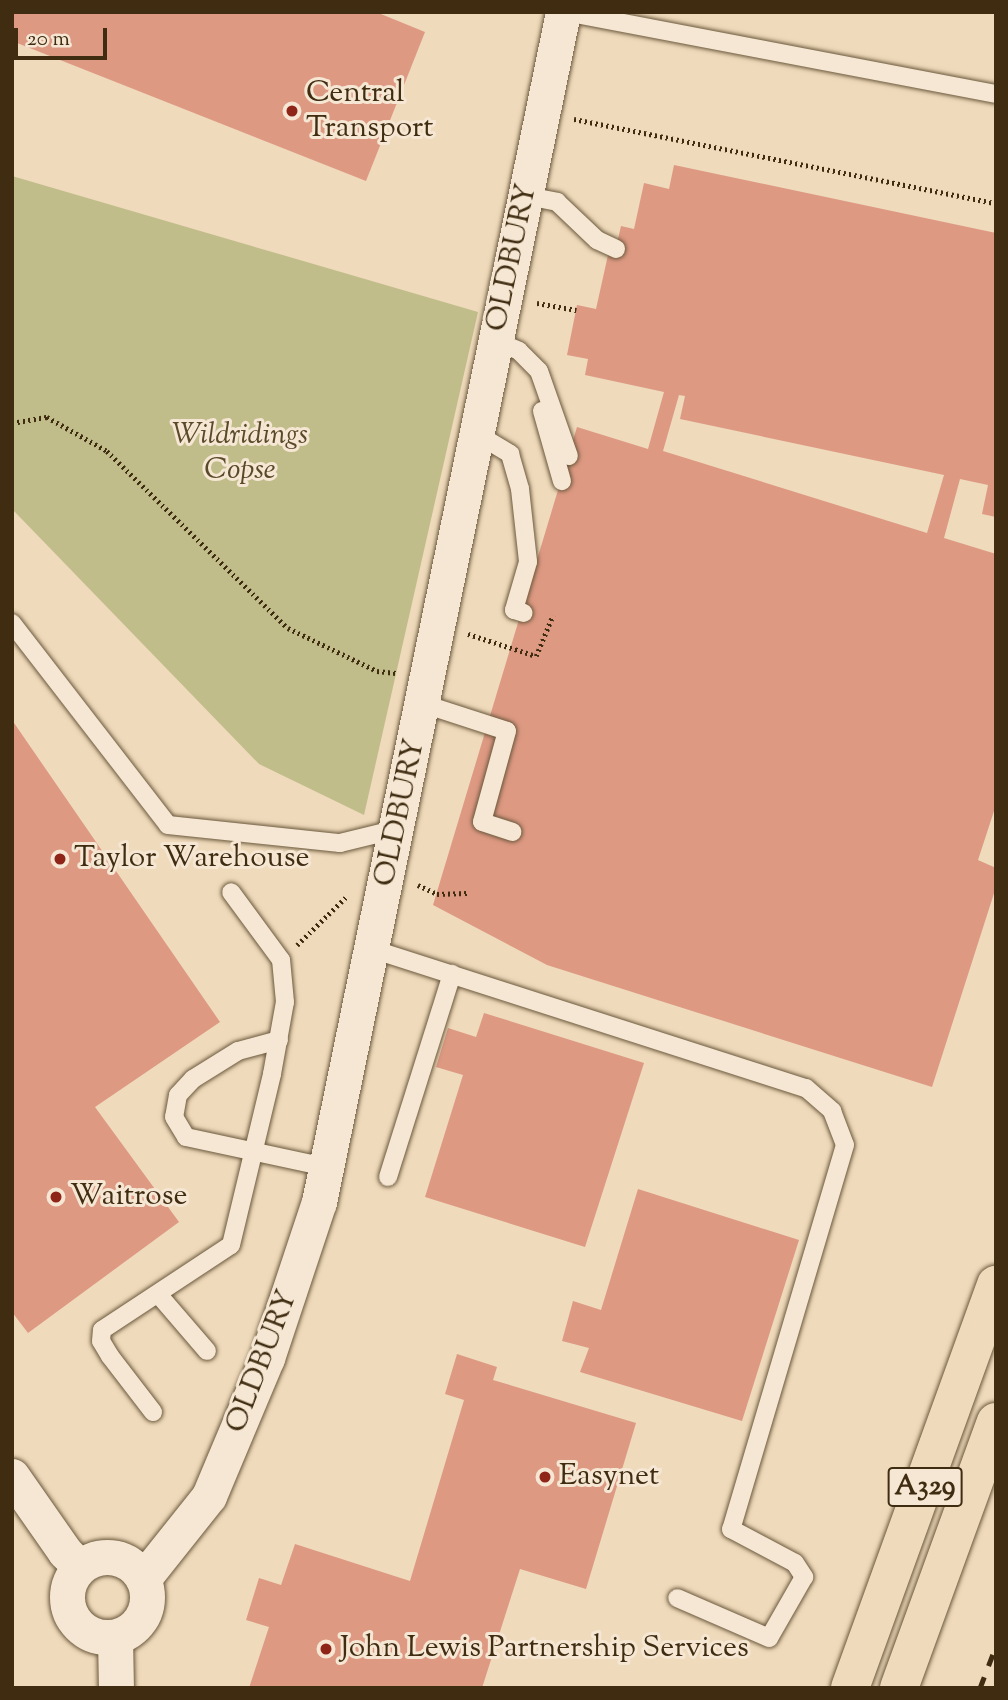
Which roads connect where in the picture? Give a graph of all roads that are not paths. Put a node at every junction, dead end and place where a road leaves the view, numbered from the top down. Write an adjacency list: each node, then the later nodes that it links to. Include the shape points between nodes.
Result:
1 (565, 12): 2 (lane); 3 (street, OLDBURY)
2 (996, 94)
3 (527, 196): 4 (lane, via 557,202 597,240); 5 (street, OLDBURY)
4 (616, 249)
5 (507, 346): 6 (street, OLDBURY); 7 (lane, via 539,370); 8 (lane, via 533,379)
6 (477, 435): 9 (lane, via 510,454 520,489 528,562 514,610); 11 (street, OLDBURY)
7 (569, 456)
8 (562, 481)
9 (524, 613)
10 (12, 623): 12 (lane, via 169,825 340,843)
11 (424, 704): 12 (street, OLDBURY); 13 (lane, via 507,731 482,822)
12 (398, 829): 15 (street, OLDBURY)
13 (512, 832)
14 (231, 892): 17 (lane, via 281,960 285,990)
15 (372, 949): 16 (lane); 19 (street, OLDBURY)
16 (452, 974): 20 (lane); 29 (lane, via 806,1088 832,1111 845,1145 731,1529 795,1563 804,1577 769,1639)
17 (279, 1040): 18 (lane); 18 (lane, via 238,1051 193,1079 178,1095 174,1117 186,1137)
18 (252, 1152): 19 (lane); 22 (lane, via 231,1245)
19 (326, 1167): 28 (street, OLDBURY, via 295,1279 244,1419 209,1496)
20 (388, 1177)
21 (996, 1285): 32 (highway, A329)
22 (158, 1294): 23 (lane); 24 (lane, via 102,1330 100,1341)
23 (207, 1351)
24 (153, 1412)
25 (996, 1422): 33 (highway, A329)
26 (12, 1476): 27 (street)
27 (80, 1567): 28 (street, via 103,1557 115,1558 136,1569); 30 (street, via 67,1590 71,1616 89,1634)
28 (143, 1579): 30 (street, via 148,1603 144,1615 137,1625)
29 (677, 1598)
30 (116, 1637): 31 (street)
31 (116, 1688)
32 (850, 1688)
33 (899, 1688)

